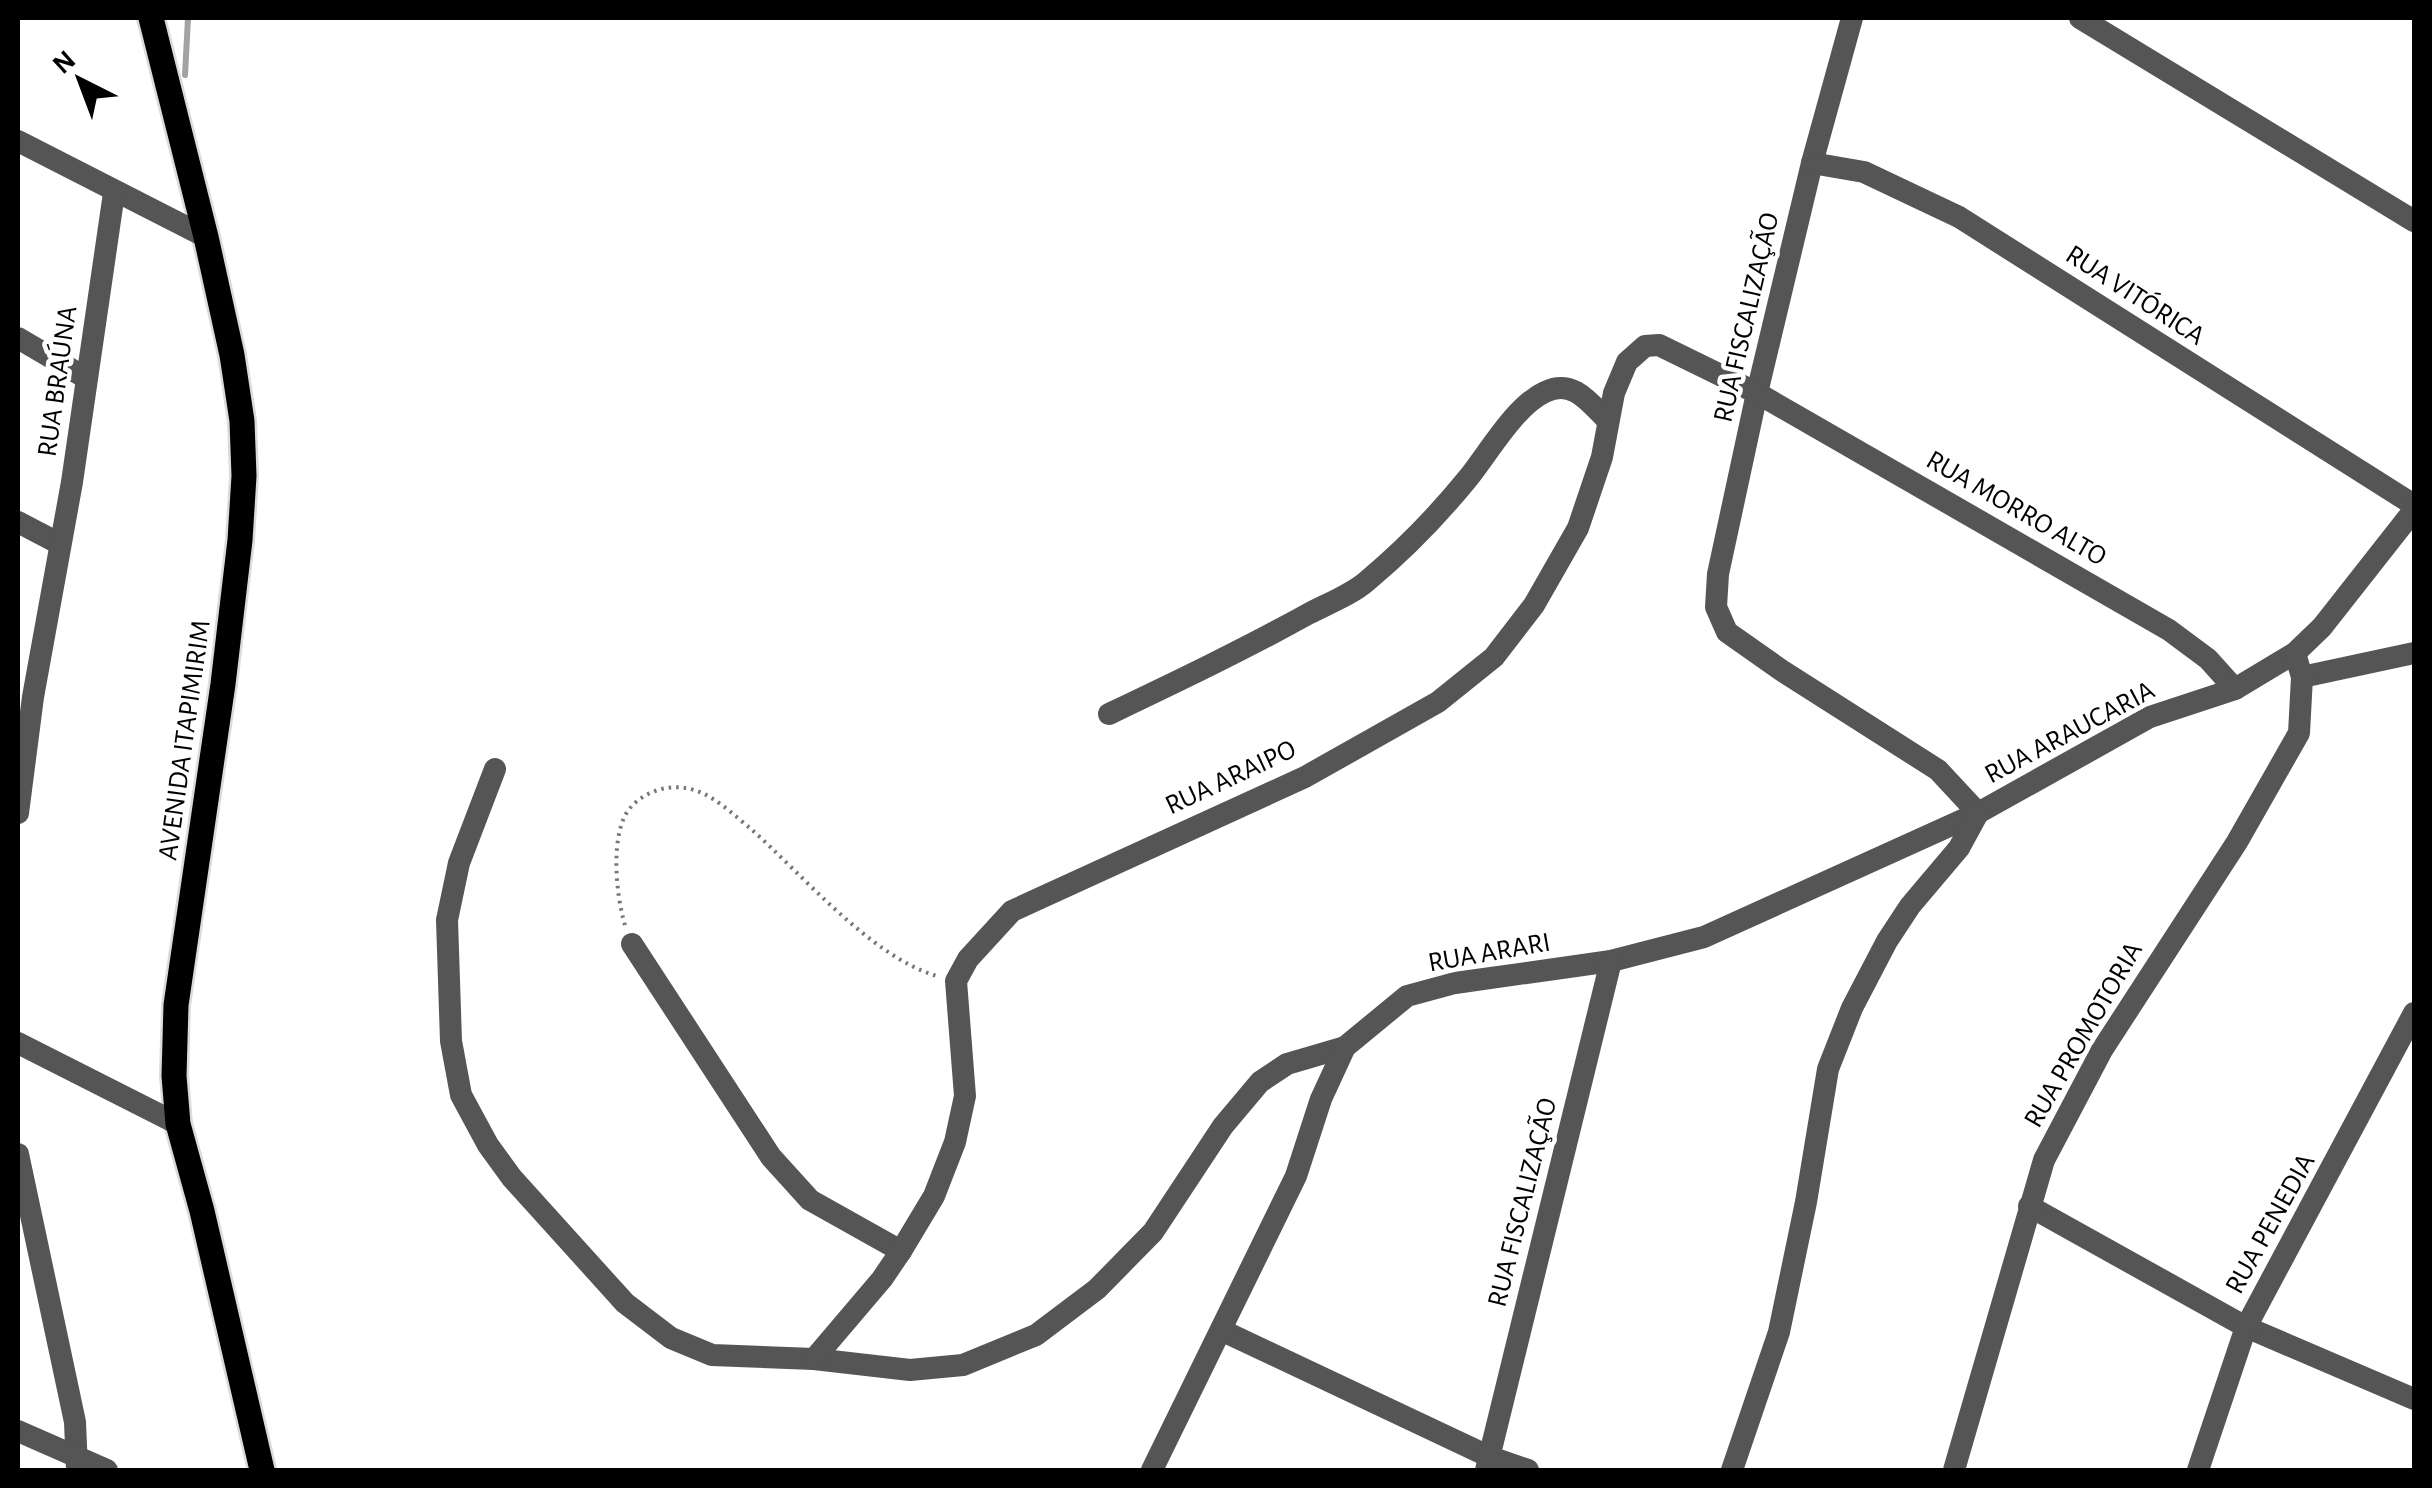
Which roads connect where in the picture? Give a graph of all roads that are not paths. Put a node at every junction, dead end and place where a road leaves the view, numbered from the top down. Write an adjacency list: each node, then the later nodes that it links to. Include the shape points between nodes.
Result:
1 (151, 18): 8 (main road, AVENIDA ITAPIMIRIM)
2 (1852, 18): 5 (street, RUA FISCALIZAÇÃO)
3 (2080, 18): 7 (street)
4 (18, 141): 6 (street)
5 (1812, 163): 11 (street, RUA FISCALIZAÇÃO); 13 (street, RUA VITÓRICA, via 1864,172 1960,217)
6 (114, 193): 8 (street); 10 (street, RUA BRAÚNA)
7 (2414, 221)
8 (206, 238): 30 (main road, AVENIDA ITAPIMIRIM, via 232,355 244,476 223,684 176,1005)
9 (18, 338): 10 (street)
10 (86, 378): 15 (street, RUA BRAÚNA)
11 (1757, 393): 12 (street, RUA ARAIPO, via 1658,346 1645,346 1627,362); 19 (street, RUA MORRO ALTO, via 2169,630); 24 (street, RUA FISCALIZAÇÃO, via 1718,574 1716,607 1727,632 1938,770)
12 (1608, 421): 21 (street, via 1572,389 1540,393 1363,584); 34 (street, RUA ARAIPO, via 1578,528 1534,606 1494,657 1438,702 1305,776 1012,911 968,959 956,981 965,1096 956,1142)
13 (2414, 508): 16 (street, RUA ARAUCARIA)
14 (18, 522): 15 (street)
15 (60, 544): 20 (street, RUA BRAÚNA)
16 (2295, 653): 18 (street, RUA PROMOTORIA); 19 (street, RUA ARAUCARIA)
17 (2414, 653): 18 (street)
18 (2302, 677): 32 (street, RUA PROMOTORIA, via 2299,733 2280,770 2102,1050 2044,1160)
19 (2235, 689): 24 (street, RUA ARAUCARIA, via 2150,717)
20 (25, 693): 23 (street, RUA BRAÚNA)
21 (1110, 714)
22 (496, 768): 38 (street, via 458,862 447,920 461,1095 488,1146 626,1303 671,1338 712,1354)
23 (18, 813)
24 (1978, 813): 26 (street, RUA ARARI, via 1704,938); 47 (street, RUA ARAUCARIA, via 1887,940 1828,1069 1779,1332)
25 (632, 944): 34 (street, via 772,1158 810,1200)
26 (1611, 962): 29 (street, RUA ARARI, via 1406,996); 42 (street, RUA FISCALIZAÇÃO)
27 (2414, 1013): 36 (street, RUA PENEDIA)
28 (18, 1043): 30 (street)
29 (1345, 1046): 37 (street, RUA ARARI, via 1296,1176); 38 (street, via 1287,1064 1260,1082 1152,1232 1097,1289 1036,1334 962,1365 910,1370)
30 (178, 1124): 44 (main road, AVENIDA ITAPIMIRIM)
31 (18, 1154): 35 (street)
32 (2029, 1206): 36 (street); 48 (street, RUA PROMOTORIA)
33 (18, 1243): 35 (street)
34 (900, 1251): 38 (street)
35 (40, 1255): 41 (street)
36 (2246, 1327): 39 (street); 49 (street, RUA PENEDIA)
37 (1223, 1331): 42 (street); 45 (street, RUA ARARI)
38 (814, 1359)
39 (2414, 1399)
40 (18, 1431): 41 (street)
41 (78, 1463): 43 (street)
42 (1488, 1464): 46 (street)
43 (107, 1470)
44 (262, 1470)
45 (1152, 1470)
46 (1528, 1470)
47 (1732, 1470)
48 (1954, 1470)
49 (2198, 1470)

